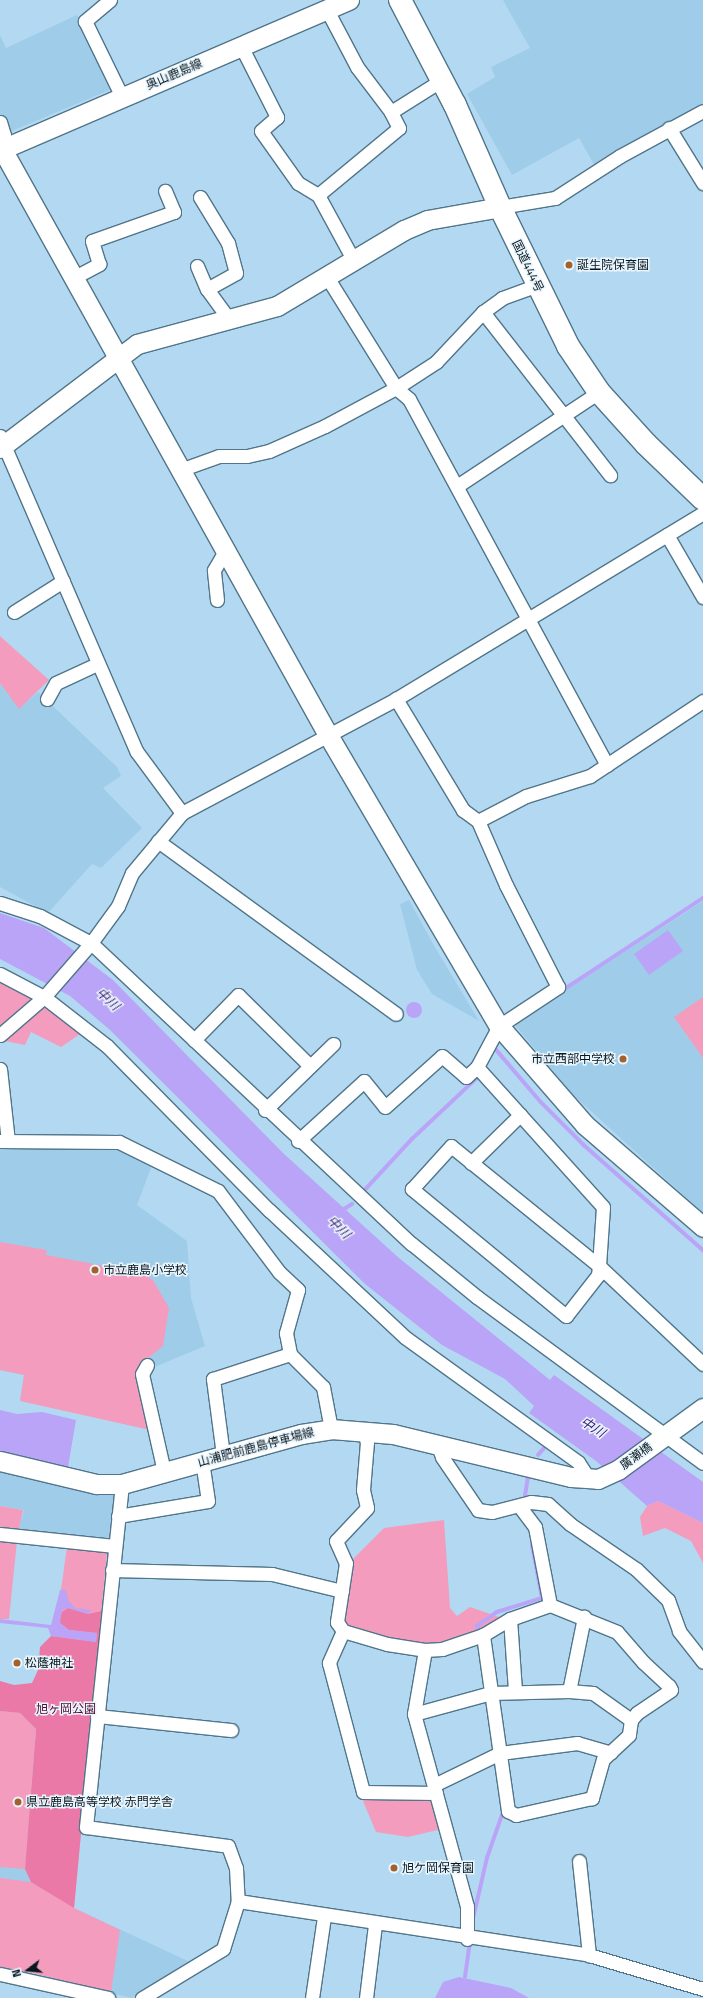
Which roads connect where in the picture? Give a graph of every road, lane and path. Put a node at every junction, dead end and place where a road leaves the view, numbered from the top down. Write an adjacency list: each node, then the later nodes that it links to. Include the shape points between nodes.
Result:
1 (110, 0): 7 (street, via 85,21)
2 (349, 0): 4 (street, 奥山鹿島線)
3 (400, 0): 6 (highway, 国道444号)
4 (327, 10): 5 (street, 奥山鹿島線); 9 (street, via 358,67)
5 (241, 46): 7 (street, 奥山鹿島線); 15 (street, via 277,118 261,130 298,183)
6 (442, 80): 9 (street); 17 (highway, 国道444号)
7 (122, 97): 12 (street, 奥山鹿島線)
8 (703, 111): 11 (street)
9 (391, 112): 15 (street, via 399,128)
10 (0, 122): 12 (street, via 4,135)
11 (669, 128): 13 (street); 17 (street, via 556,198)
12 (1, 149): 21 (street)
13 (703, 183)
14 (165, 191): 21 (street, via 174,212 92,241 99,264)
15 (318, 195): 18 (street)
16 (200, 197): 23 (street, via 228,243 236,273)
17 (500, 207): 18 (street, via 427,220); 22 (highway, 国道444号)
18 (354, 261): 20 (street)
19 (197, 266): 23 (street)
20 (327, 277): 25 (street, via 277,306); 27 (street)
21 (73, 278): 26 (street)
22 (537, 285): 24 (street, via 502,298); 28 (highway, 国道444号, via 568,346)
23 (207, 289): 25 (street)
24 (483, 312): 27 (street, via 436,362); 29 (street)
25 (229, 319): 26 (street, via 137,344)
26 (117, 356): 30 (street); 31 (street)
27 (396, 388): 31 (street, via 269,450 247,456 219,456); 33 (street, via 409,399)
28 (599, 392): 29 (street); 34 (highway, 国道444号, via 646,444)
29 (565, 418): 32 (street); 33 (street)
30 (1, 443): 38 (street)
31 (180, 470): 37 (street)
32 (610, 475)
33 (457, 486): 42 (street)
34 (703, 500)
35 (703, 513): 36 (street)
36 (667, 535): 39 (street); 42 (street)
37 (225, 551): 40 (street, via 214,570); 47 (street)
38 (63, 581): 41 (street); 43 (street)
39 (703, 597)
40 (217, 600)
41 (14, 612)
42 (530, 620): 45 (street); 48 (street)
43 (98, 664): 44 (street, via 56,683); 49 (street, via 137,752)
44 (47, 699)
45 (396, 699): 47 (street); 50 (street, via 463,810)
46 (703, 701): 48 (street)
47 (328, 735): 49 (street); 57 (street)
48 (607, 765): 50 (street, via 590,776 526,796)
49 (182, 813): 51 (street)
50 (478, 821): 57 (street, via 506,885 558,987)
51 (158, 841): 53 (street, via 132,873 118,906); 56 (street)
52 (0, 903): 53 (street, via 40,916)
53 (91, 943): 55 (street); 59 (street)
54 (0, 974): 55 (street)
55 (44, 997): 58 (street); 85 (street, via 107,1046 269,1210 406,1338 578,1462)
56 (396, 1014)
57 (499, 1026): 62 (street); 69 (street, via 585,1125)
58 (0, 1035)
59 (194, 1040): 61 (street, via 238,995); 64 (street)
60 (333, 1044): 61 (street)
61 (310, 1066): 64 (street)
62 (477, 1068): 65 (street); 67 (street, via 466,1077 442,1056 385,1107 364,1081)
63 (0, 1069): 66 (street)
64 (265, 1110): 67 (street)
65 (520, 1115): 68 (street); 70 (street, via 603,1207)
66 (4, 1141): 71 (street, via 87,1139 119,1142 218,1191 279,1272 298,1290 286,1333)
67 (298, 1141): 77 (street, via 412,1244 477,1297)
68 (471, 1163): 70 (street); 70 (street, via 451,1146 412,1189 566,1316 598,1275)
69 (703, 1227)
70 (599, 1266): 72 (street)
71 (290, 1354): 75 (street, via 323,1387); 79 (street, via 213,1379)
72 (703, 1364)
73 (147, 1365): 83 (street, via 142,1374)
74 (703, 1408): 77 (street)
75 (331, 1429): 76 (street, 山浦肥前鹿島停車場線); 79 (street, 山浦肥前鹿島停車場線)
76 (362, 1430): 78 (street, 山浦肥前鹿島停車場線); 92 (street, via 367,1442 363,1490 366,1508 336,1541 346,1563)
77 (664, 1436): 82 (street); 84 (street, 廣瀬橋)
78 (437, 1443): 85 (street, 山浦肥前鹿島停車場線); 87 (street, via 442,1457 478,1510 492,1512)
79 (223, 1455): 81 (street, 山浦肥前鹿島停車場線)
80 (0, 1461): 86 (street, 山浦肥前鹿島停車場線, via 96,1484)
81 (202, 1461): 83 (street, 山浦肥前鹿島停車場線); 88 (street, via 208,1501)
82 (703, 1463)
83 (164, 1472): 86 (street, 山浦肥前鹿島停車場線)
84 (608, 1476): 85 (street, 山浦肥前鹿島停車場線)
85 (589, 1479)
86 (122, 1484): 88 (street)
87 (520, 1507): 93 (street, via 535,1526); 99 (street, via 531,1502 548,1504 570,1524 636,1569 668,1600 679,1631)
88 (118, 1516): 90 (street)
89 (0, 1534): 90 (street)
90 (114, 1546): 91 (street)
91 (112, 1570): 92 (street, via 272,1574); 104 (street)
92 (342, 1591): 96 (street, via 336,1622)
93 (550, 1605): 94 (street); 95 (street)
94 (584, 1617): 101 (street); 105 (street, via 617,1632 671,1690)
95 (510, 1619): 97 (street); 100 (street)
96 (344, 1630): 98 (street); 109 (street, via 330,1663 363,1792)
97 (483, 1635): 98 (street, via 442,1649); 102 (street)
98 (425, 1650): 103 (street)
99 (703, 1662)
100 (515, 1691): 101 (street); 102 (street)
101 (568, 1691): 105 (street, via 593,1693)
102 (491, 1693): 103 (street); 108 (street)
103 (414, 1714): 109 (street)
104 (97, 1716): 106 (street); 111 (street, via 86,1827 228,1846 236,1868)
105 (631, 1720): 107 (street, via 629,1735)
106 (230, 1730)
107 (611, 1752): 108 (street, via 577,1743); 108 (street, via 603,1760 592,1798 516,1815 508,1810)
108 (500, 1753): 109 (street)
109 (435, 1789): 114 (street, via 467,1906)
110 (579, 1861): 115 (street)
111 (238, 1901): 112 (street); 119 (street, via 223,1949)
112 (324, 1917): 113 (street); 120 (street)
113 (375, 1925): 114 (street); 121 (street)
114 (471, 1939): 115 (street)
115 (589, 1955): 117 (street)
116 (0, 1974): 118 (street)
117 (703, 1989)
118 (108, 1998)
119 (142, 1998)
120 (312, 1998)
121 (366, 1998)

